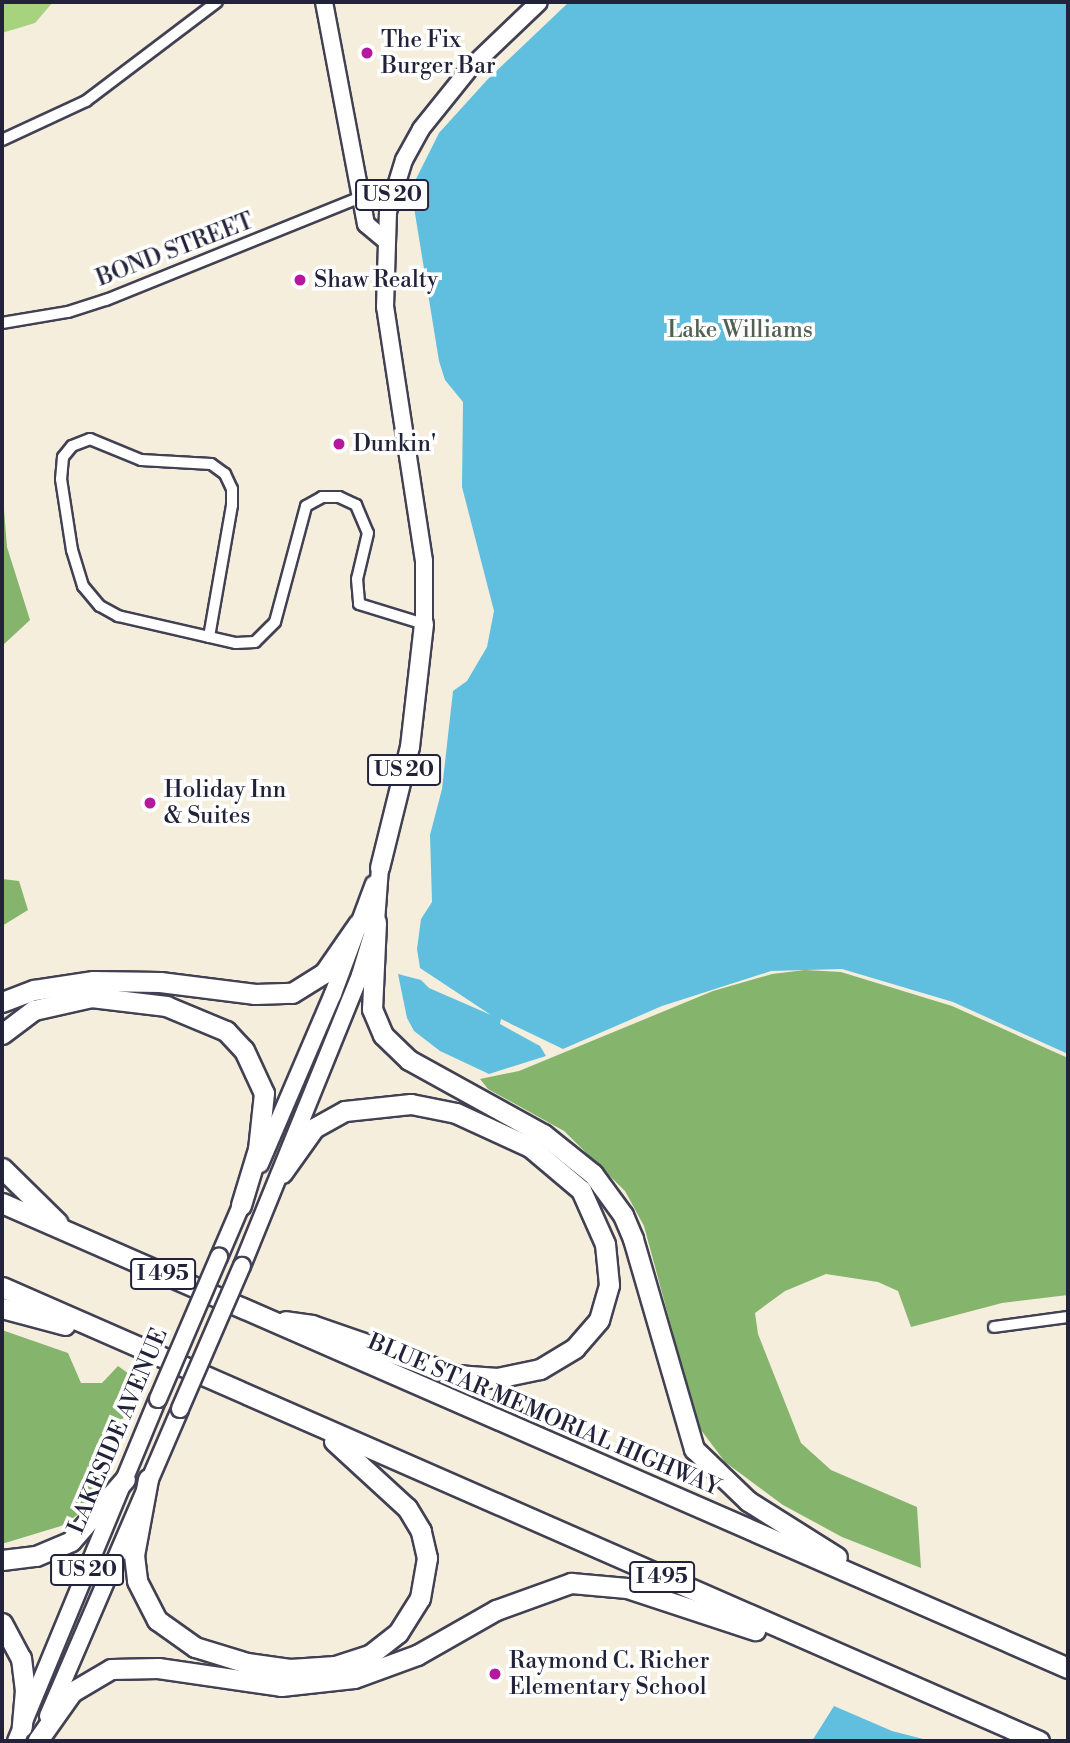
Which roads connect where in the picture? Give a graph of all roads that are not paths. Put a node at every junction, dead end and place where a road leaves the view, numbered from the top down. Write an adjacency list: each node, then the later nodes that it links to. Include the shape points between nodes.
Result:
1 (217, 2): 4 (street, via 86,101)
2 (324, 2): 5 (main road)
3 (539, 2): 6 (main road, LAKESIDE AVENUE / US 20, via 470,68 421,129 398,176)
4 (2, 140)
5 (359, 198): 6 (main road, via 366,224); 7 (street, BOND STREET, via 106,300)
6 (384, 239): 8 (main road, LAKESIDE AVENUE / US 20, via 385,307 424,561)
7 (2, 323)
8 (424, 624): 9 (street, via 359,604 356,595 368,533 364,518 356,505 322,497 306,506 299,520 275,622 255,642); 10 (highway, LAKESIDE AVENUE / US 20, via 410,747)
9 (209, 637): 9 (street, via 118,616 100,606 83,586 72,550 61,479 64,457 72,446 90,439 141,460 211,464 225,474 232,489 232,505)
10 (380, 868): 11 (main road, LAKESIDE AVENUE / US 20)
11 (367, 923): 12 (highway, via 324,973 292,993 255,995 160,982 93,981 34,990); 15 (main road, LAKESIDE AVENUE / US 20, via 351,1001); 17 (main road, LAKESIDE AVENUE / US 20); 29 (highway, via 372,1009 395,1049 559,1144 593,1174 623,1215 682,1418 702,1460 761,1511)
12 (2, 1002)
13 (2, 1034): 17 (highway, via 40,1007 91,997 166,1006 226,1031 256,1070 264,1103 258,1149)
14 (2, 1168): 18 (highway)
15 (282, 1173): 22 (highway, via 306,1136 345,1111 411,1104 456,1113 530,1147 581,1190 599,1225 609,1284 599,1320 575,1348 540,1369 497,1378 456,1375 312,1325); 27 (main road, LAKESIDE AVENUE / US 20, bridge)
16 (2, 1203): 18 (highway, BLUE STAR MEMORIAL HIGHWAY / I 495)
17 (241, 1205): 26 (main road, LAKESIDE AVENUE / US 20, bridge)
18 (66, 1231): 22 (highway, BLUE STAR MEMORIAL HIGHWAY / I 495)
19 (2, 1287): 24 (highway, I 495)
20 (2, 1308): 24 (highway)
21 (1068, 1317): 23 (street)
22 (260, 1318): 29 (highway, BLUE STAR MEMORIAL HIGHWAY / I 495)
23 (994, 1327)
24 (150, 1351): 25 (highway, I 495)
25 (286, 1411): 27 (highway, via 369,1469 407,1508 425,1540 426,1576 413,1612 391,1640 365,1657 317,1669 263,1666 195,1647 166,1628 146,1603 134,1555); 32 (highway, I 495)
26 (125, 1479): 28 (highway, via 71,1541 36,1556); 33 (main road, LAKESIDE AVENUE / US 20)
27 (148, 1479): 34 (main road, LAKESIDE AVENUE / US 20)
28 (2, 1560)
29 (904, 1597): 31 (highway, BLUE STAR MEMORIAL HIGHWAY / I 495)
30 (2, 1623): 33 (highway, via 22,1660 25,1690)
31 (1068, 1668)
32 (941, 1699): 34 (highway, via 648,1594 580,1582 521,1599 417,1655 354,1678 281,1686 158,1668 111,1668 72,1692); 35 (highway, I 495)
33 (19, 1734)
34 (38, 1741)
35 (1039, 1741)

